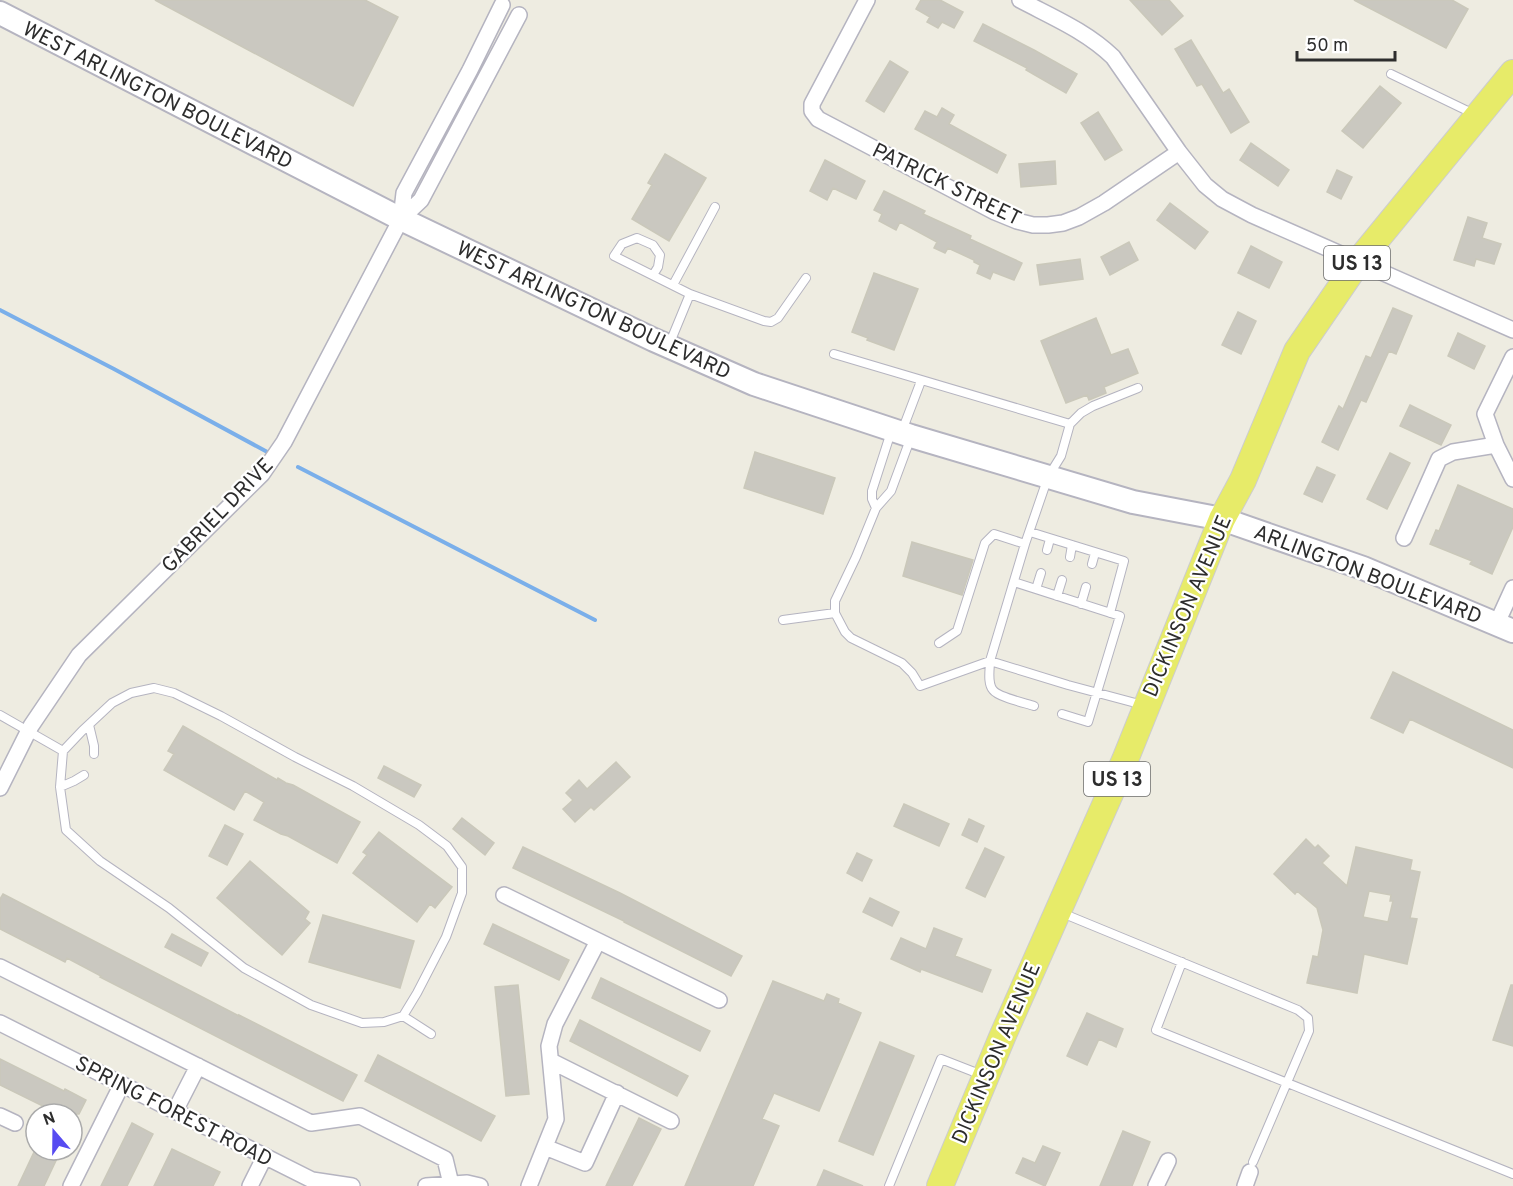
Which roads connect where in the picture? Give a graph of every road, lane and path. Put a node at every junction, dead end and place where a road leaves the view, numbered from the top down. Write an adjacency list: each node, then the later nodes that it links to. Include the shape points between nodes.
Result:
1 (867, 0): 9 (street, PATRICK STREET, via 812,104 812,111 818,119 995,212 1034,225 1063,223 1104,203)
2 (1020, 0): 9 (street, via 1087,35 1107,51)
3 (502, 5): 11 (street, via 404,193)
4 (0, 13): 11 (main road, WEST ARLINGTON BOULEVARD)
5 (519, 15): 11 (street, via 421,200)
6 (1513, 73): 8 (main road, DICKINSON AVENUE / US 13)
7 (1391, 74): 8 (lane)
8 (1478, 116): 12 (main road, DICKINSON AVENUE / US 13)
9 (1179, 152): 12 (street, via 1205,185 1222,199)
10 (715, 207): 15 (lane)
11 (401, 219): 18 (main road, WEST ARLINGTON BOULEVARD); 59 (street, GABRIEL DRIVE, via 284,442 262,474 79,655)
12 (1358, 262): 17 (street); 29 (main road, DICKINSON AVENUE / US 13, via 1297,351 1243,480)
13 (653, 275): 13 (lane, via 614,255 622,244 637,238 653,245 660,255); 15 (lane)
14 (806, 278): 16 (lane, via 771,322)
15 (672, 285): 16 (lane)
16 (690, 294): 18 (lane)
17 (1513, 330)
18 (668, 346): 24 (main road, WEST ARLINGTON BOULEVARD, via 754,384)
19 (834, 354): 21 (lane)
20 (1513, 357): 25 (street, via 1485,414)
21 (921, 381): 23 (lane); 24 (lane)
22 (1138, 388): 23 (lane, via 1093,406)
23 (1070, 424): 26 (lane, via 1061,456)
24 (902, 433): 26 (main road, WEST ARLINGTON BOULEVARD); 28 (lane, via 891,491); 28 (lane, via 872,491)
25 (1496, 445): 27 (street); 31 (street, via 1454,452 1439,459)
26 (1048, 477): 29 (main road, WEST ARLINGTON BOULEVARD, via 1133,502); 30 (lane)
27 (1513, 479)
28 (876, 508): 48 (lane, via 838,594)
29 (1222, 519): 50 (main road, ARLINGTON BOULEVARD, via 1363,568); 55 (main road, DICKINSON AVENUE / US 13)
30 (1030, 532): 32 (lane); 33 (lane)
31 (1404, 538)
32 (1050, 539): 34 (lane); 35 (lane)
33 (1025, 544): 41 (lane); 51 (lane, via 994,534 985,543 957,631)
34 (1072, 545): 36 (lane); 37 (lane)
35 (1047, 550)
36 (1095, 552): 38 (lane); 47 (lane, via 1124,561)
37 (1070, 557)
38 (1092, 564)
39 (1041, 573): 44 (lane)
40 (1062, 580): 45 (lane)
41 (1014, 582): 44 (lane); 52 (lane)
42 (1086, 587): 46 (lane)
43 (1513, 588): 50 (street)
44 (1036, 589): 45 (lane)
45 (1057, 596): 46 (lane)
46 (1081, 604): 47 (lane)
47 (1110, 613): 53 (lane, via 1120,616)
48 (835, 614): 49 (lane); 52 (lane, via 851,638 902,663 920,686)
49 (783, 620)
50 (1505, 627)
51 (939, 643)
52 (990, 661): 53 (lane); 54 (lane, via 993,690)
53 (1097, 693): 55 (lane); 56 (lane, via 1088,722)
54 (1034, 706)
55 (1146, 706): 66 (main road, DICKINSON AVENUE / US 13)
56 (1062, 714)
57 (0, 716): 59 (lane)
58 (89, 725): 60 (lane); 61 (lane); 71 (lane, via 112,703 131,693 154,688 174,693 353,786 447,846 462,867 462,893 446,937)
59 (28, 732): 60 (lane); 63 (street, GABRIEL DRIVE)
60 (63, 751): 64 (lane)
61 (94, 754)
62 (84, 775): 64 (lane)
63 (0, 788)
64 (60, 788): 71 (lane, via 66,830 100,861 169,908 244,968 311,1005 362,1023)
65 (504, 895): 67 (street)
66 (1058, 911): 68 (lane); 76 (main road, DICKINSON AVENUE / US 13)
67 (598, 941): 70 (street); 74 (street, via 555,1024 549,1046)
68 (1182, 962): 77 (lane, via 1298,1010 1308,1018 1309,1031); 77 (lane, via 1156,1030)
69 (0, 967): 75 (street)
70 (719, 1000)
71 (403, 1016): 73 (lane)
72 (0, 1023): 78 (street, SPRING FOREST ROAD)
73 (431, 1034)
74 (551, 1061): 79 (street); 84 (street, via 556,1119)
75 (198, 1066): 80 (street); 89 (street, via 311,1123 360,1116 445,1159)
76 (985, 1076): 96 (lane, via 941,1059); 97 (main road, DICKINSON AVENUE / US 13)
77 (1287, 1082): 87 (lane); 88 (lane)
78 (122, 1084): 80 (street, SPRING FOREST ROAD); 90 (street)
79 (617, 1093): 82 (street); 84 (street, via 585,1163)
80 (175, 1110): 85 (street, SPRING FOREST ROAD)
81 (0, 1116): 83 (street)
82 (671, 1121)
83 (15, 1123)
84 (545, 1147): 95 (street)
85 (265, 1156): 91 (street); 92 (street, SPRING FOREST ROAD, via 312,1180)
86 (1168, 1161): 98 (street)
87 (1249, 1173)
88 (1513, 1174)
89 (451, 1184): 93 (street); 94 (street)
90 (71, 1186)
91 (250, 1186)
92 (352, 1186)
93 (426, 1186)
94 (480, 1186)
95 (529, 1186)
96 (889, 1186)
97 (940, 1186)
98 (1156, 1186)

